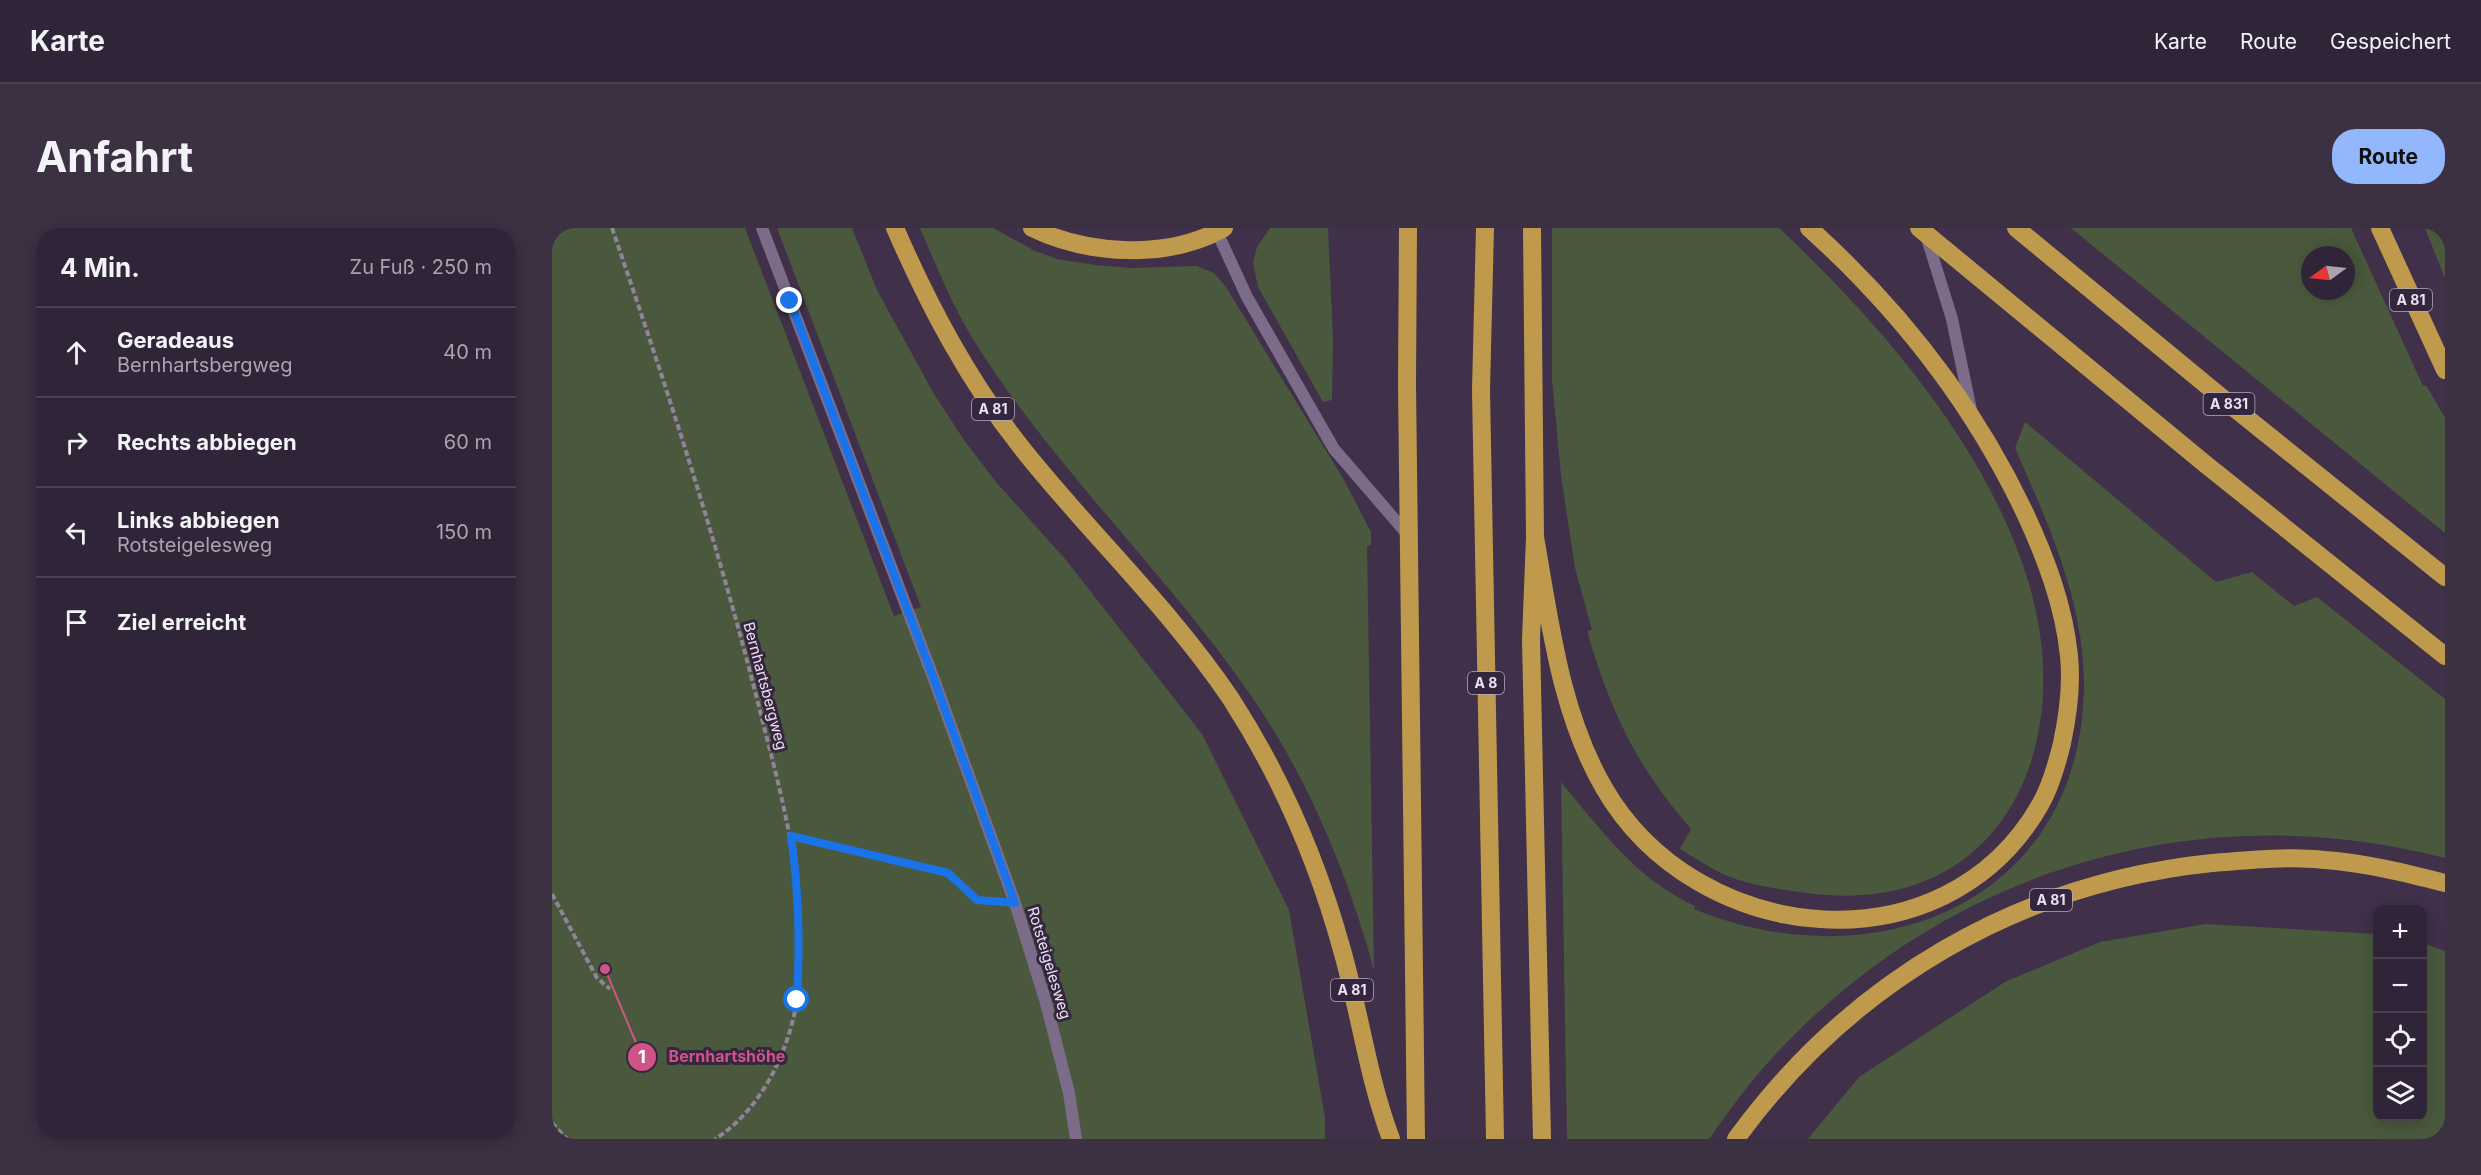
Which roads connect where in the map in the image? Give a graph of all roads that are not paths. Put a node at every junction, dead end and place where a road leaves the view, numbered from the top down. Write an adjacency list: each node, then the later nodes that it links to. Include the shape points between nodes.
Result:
1 (762, 228): 19 (lane, Rotsteigelesweg, via 1015,903 1046,1002 1069,1093)
2 (895, 228): 20 (highway, A 81, via 942,328 988,404 1029,457 1167,615 1231,700 1260,749 1318,878 1342,948 1378,1104)
3 (1032, 228): 10 (highway, via 1085,246 1121,249 1179,245)
4 (1408, 228): 14 (highway)
5 (1485, 228): 22 (highway, A 8, via 1481,390)
6 (1532, 228): 15 (highway)
7 (1809, 228): 13 (highway, via 1894,312)
8 (2016, 228): 16 (highway, A 831)
9 (2380, 228): 12 (highway, A 81)
10 (1220, 230): 14 (lane, via 1247,297 1334,449)
11 (1922, 231): 13 (lane, via 1952,319); 17 (highway)
12 (2445, 370)
13 (1972, 417): 15 (highway, via 2008,478 2059,598 2070,657 2068,715 2057,766 2042,802 2020,835 1991,867 1950,893 1899,913 1836,919 1787,915 1747,905 1710,890 1667,863 1633,829 1606,791 1582,746 1560,673)
14 (1410, 537): 21 (highway)
15 (1535, 537): 23 (highway, via 1531,640)
16 (2445, 576)
17 (2445, 656)
18 (2445, 883): 24 (highway, A 81, via 2325,860 2247,860 2168,868 2095,885 2018,912 1951,945 1868,999 1791,1070)
19 (1076, 1139)
20 (1391, 1139)
21 (1416, 1139)
22 (1495, 1139)
23 (1542, 1139)
24 (1736, 1139)

